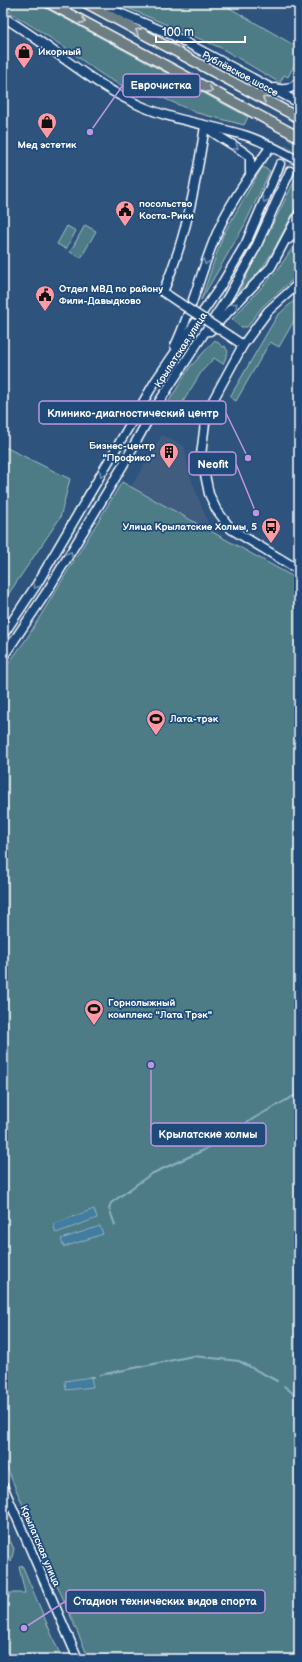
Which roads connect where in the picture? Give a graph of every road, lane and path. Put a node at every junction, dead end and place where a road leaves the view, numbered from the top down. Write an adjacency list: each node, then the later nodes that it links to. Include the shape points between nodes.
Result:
1 (49, 3): 10 (main road, one-way to 10)
2 (86, 3): 8 (main road, Рублёвское шоссе, one-way to 2)
3 (96, 3): 6 (main road, via 172,35)
4 (3, 17): 9 (main road, via 123,97 153,111)
5 (299, 81): 6 (main road, via 286,89)
6 (271, 88): 7 (main road)
7 (299, 103)
8 (299, 118)
9 (205, 126): 11 (main road, via 249,137); 15 (main road, one-way to 15, via 250,157 252,167); 20 (main road, bridge, via 193,198 172,271 163,292)
10 (299, 137)
11 (271, 146): 12 (main road); 15 (main road)
12 (299, 161)
13 (280, 164): 22 (main road, Крылатская улица, one-way to 22, via 246,243 220,287)
14 (290, 171): 21 (main road, Крылатская улица, via 255,249 228,297)
15 (249, 176): 22 (main road, one-way to 22, via 214,239 176,344)
16 (299, 214): 18 (main road)
17 (299, 228): 18 (main road)
18 (281, 249): 21 (main road, one-way to 18, via 270,267)
19 (299, 283): 20 (main road, via 268,311)
20 (243, 345): 23 (main road, via 213,399 205,423 201,455 206,481 216,509 231,529)
21 (189, 354): 25 (main road, Крылатская улица, one-way to 21, via 52,584)
22 (156, 380): 24 (main road, Крылатская улица, one-way to 24, via 37,584)
23 (299, 570)
24 (3, 635)
25 (3, 657)
26 (3, 1486): 27 (main road, Крылатская улица)
27 (78, 1659)

